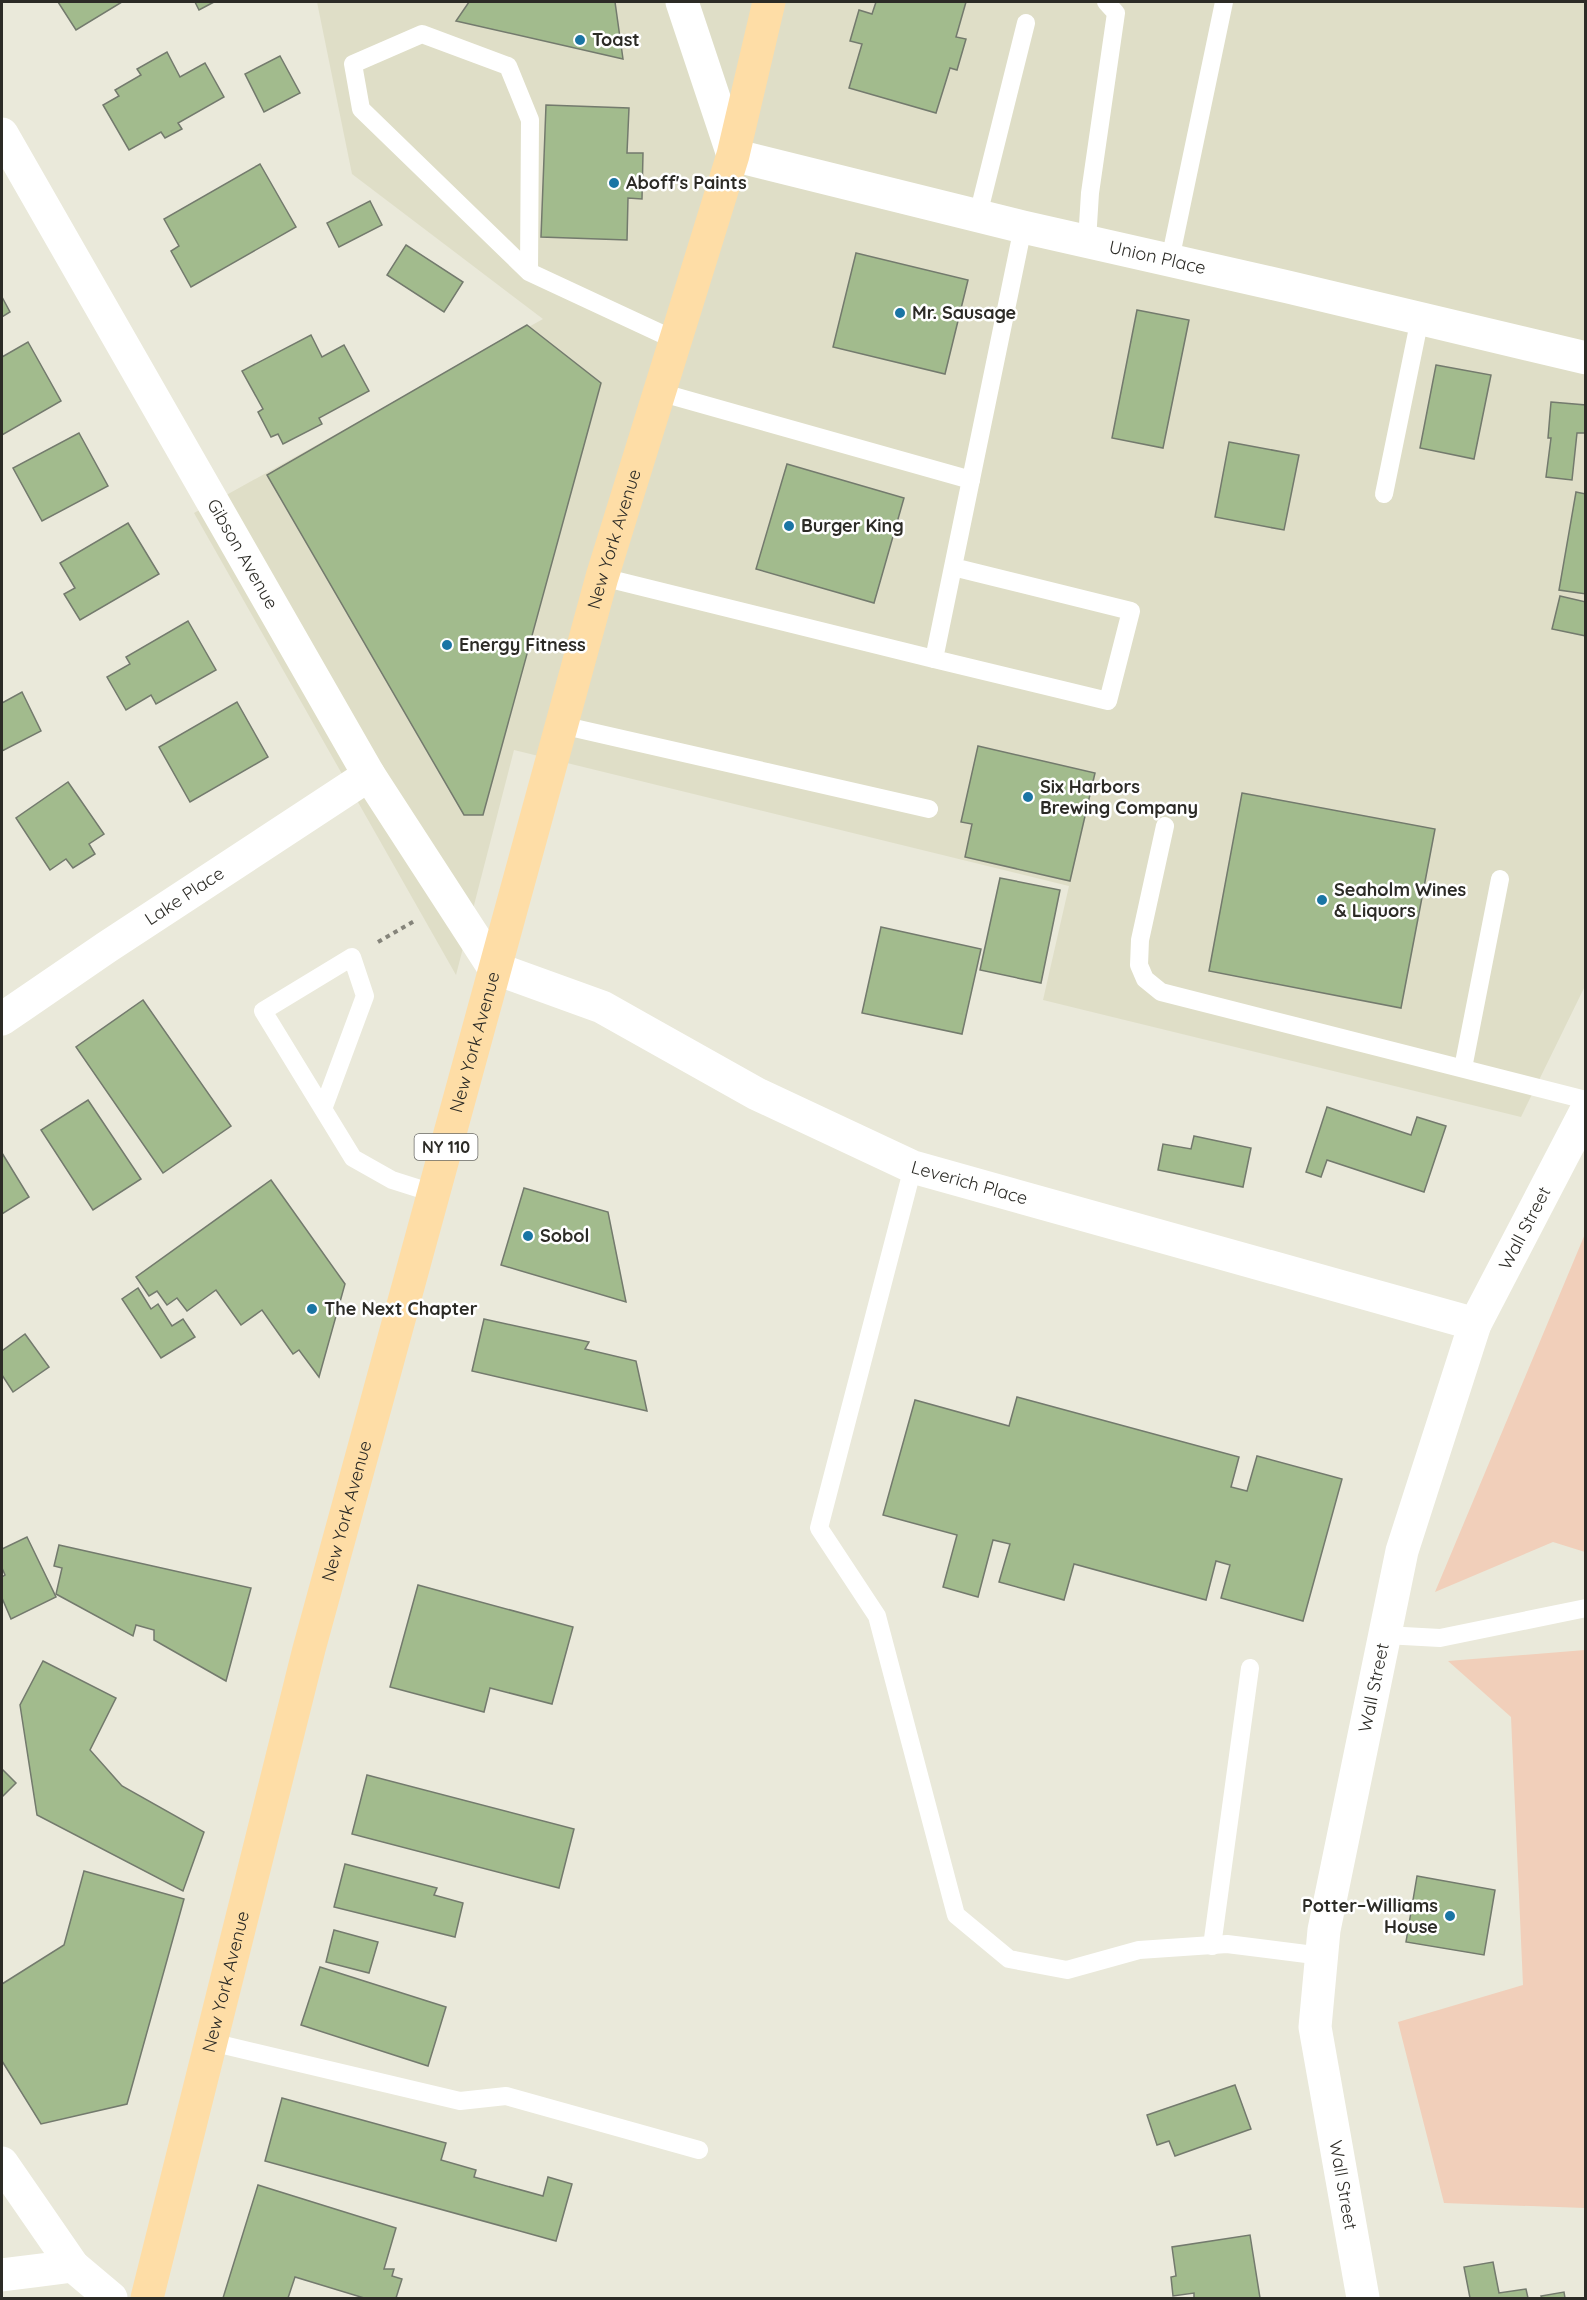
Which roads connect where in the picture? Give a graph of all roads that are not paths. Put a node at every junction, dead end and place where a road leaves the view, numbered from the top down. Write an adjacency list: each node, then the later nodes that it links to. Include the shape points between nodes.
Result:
1 (682, 2): 7 (street)
2 (769, 2): 7 (main road, New York Avenue / NY 110)
3 (1106, 2): 10 (lane, via 1116,13 1090,193)
4 (1224, 2): 11 (lane)
5 (1026, 23): 8 (lane)
6 (2, 134): 23 (street, Gibson Avenue)
7 (732, 155): 8 (street, Union Place); 14 (main road, New York Avenue / NY 110)
8 (978, 214): 9 (street, Union Place)
9 (1023, 227): 10 (street, Union Place); 17 (lane)
10 (1087, 241): 11 (street, Union Place)
11 (1170, 260): 13 (street, Union Place)
12 (529, 272): 12 (lane, via 361,109 353,64 422,34 508,66 530,120); 14 (lane)
13 (1420, 318): 15 (street, Union Place); 18 (lane)
14 (675, 340): 16 (main road, New York Avenue / NY 110)
15 (1586, 358)
16 (659, 392): 17 (lane); 20 (main road, New York Avenue / NY 110)
17 (971, 480): 19 (lane)
18 (1384, 494)
19 (953, 567): 21 (lane); 21 (lane, via 1131,612 1108,701)
20 (602, 577): 21 (lane); 22 (main road, New York Avenue / NY 110)
21 (934, 659)
22 (561, 725): 24 (lane); 27 (main road, New York Avenue / NY 110)
23 (369, 775): 27 (street, Gibson Avenue); 28 (street, Lake Place)
24 (929, 809)
25 (1165, 826): 29 (lane, via 1140,940 1139,965 1145,980 1161,992)
26 (1500, 879): 29 (lane)
27 (494, 968): 33 (street, Leverich Place, via 602,1007 757,1094); 34 (main road, New York Avenue / NY 110)
28 (2, 1019)
29 (1463, 1068): 30 (lane)
30 (1586, 1100)
31 (323, 1109): 31 (lane, via 263,1011 352,957 365,996); 34 (lane, via 353,1158 392,1180)
32 (1586, 1111): 35 (street, Wall Street)
33 (913, 1167): 35 (street, Leverich Place); 39 (lane, via 819,1528 877,1616 956,1915 1009,1959 1067,1970 1139,1950)
34 (433, 1193): 41 (main road, New York Avenue / NY 110, via 309,1649)
35 (1475, 1324): 37 (street, Wall Street, via 1402,1551)
36 (1586, 1608): 37 (lane, via 1440,1638)
37 (1385, 1635): 40 (street, Wall Street, via 1324,1929)
38 (1250, 1668): 39 (lane)
39 (1212, 1946): 40 (lane, via 1227,1944)
40 (1322, 1956): 48 (street, Wall Street, via 1315,2027)
41 (211, 2042): 42 (lane, via 460,2101 506,2096); 47 (main road, New York Avenue / NY 110)
42 (699, 2150)
43 (2, 2163): 44 (street)
44 (73, 2266): 45 (street); 46 (street)
45 (2, 2275)
46 (111, 2298)
47 (147, 2298)
48 (1363, 2298)

